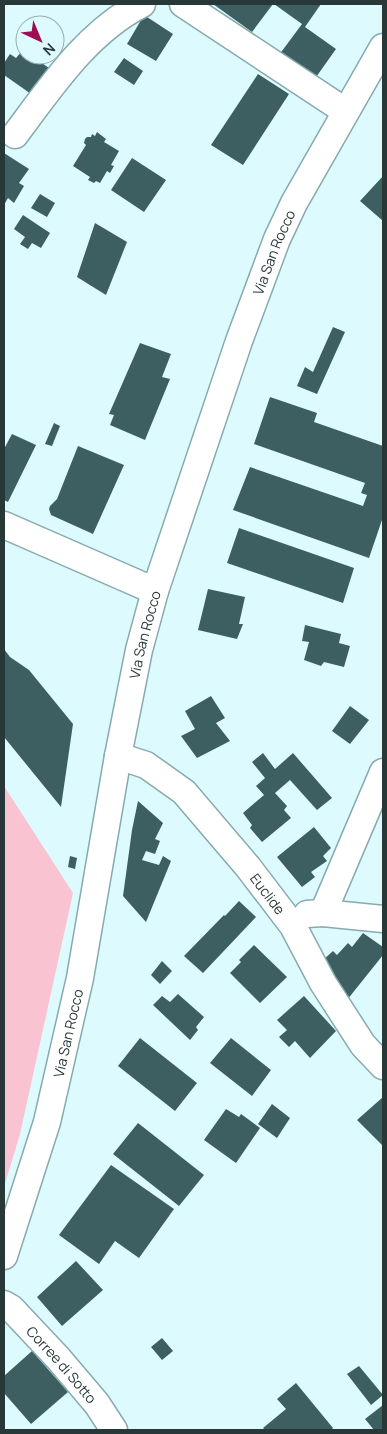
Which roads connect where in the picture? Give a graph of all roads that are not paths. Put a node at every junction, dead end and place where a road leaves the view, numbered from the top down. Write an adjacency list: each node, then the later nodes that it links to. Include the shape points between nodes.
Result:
1 (142, 4): 5 (street, via 100,33 69,65)
2 (183, 4): 4 (street)
3 (383, 47): 4 (street, Via San Rocco)
4 (346, 111): 7 (street, Via San Rocco, via 277,238 239,340)
5 (15, 135)
6 (4, 525): 7 (street)
7 (155, 591): 8 (street, Via San Rocco, via 139,650)
8 (118, 756): 12 (street, Euclide, via 146,765 184,792); 14 (street, Via San Rocco, via 76,997 47,1122)
9 (383, 772): 10 (street)
10 (323, 913): 11 (street); 12 (street, via 308,913)
11 (383, 918)
12 (293, 926): 13 (street, Euclide, via 323,983 363,1045)
13 (383, 1066)
14 (4, 1256)
15 (4, 1304): 16 (street, Corree di Sotto, via 58,1358 97,1404)
16 (114, 1430)

